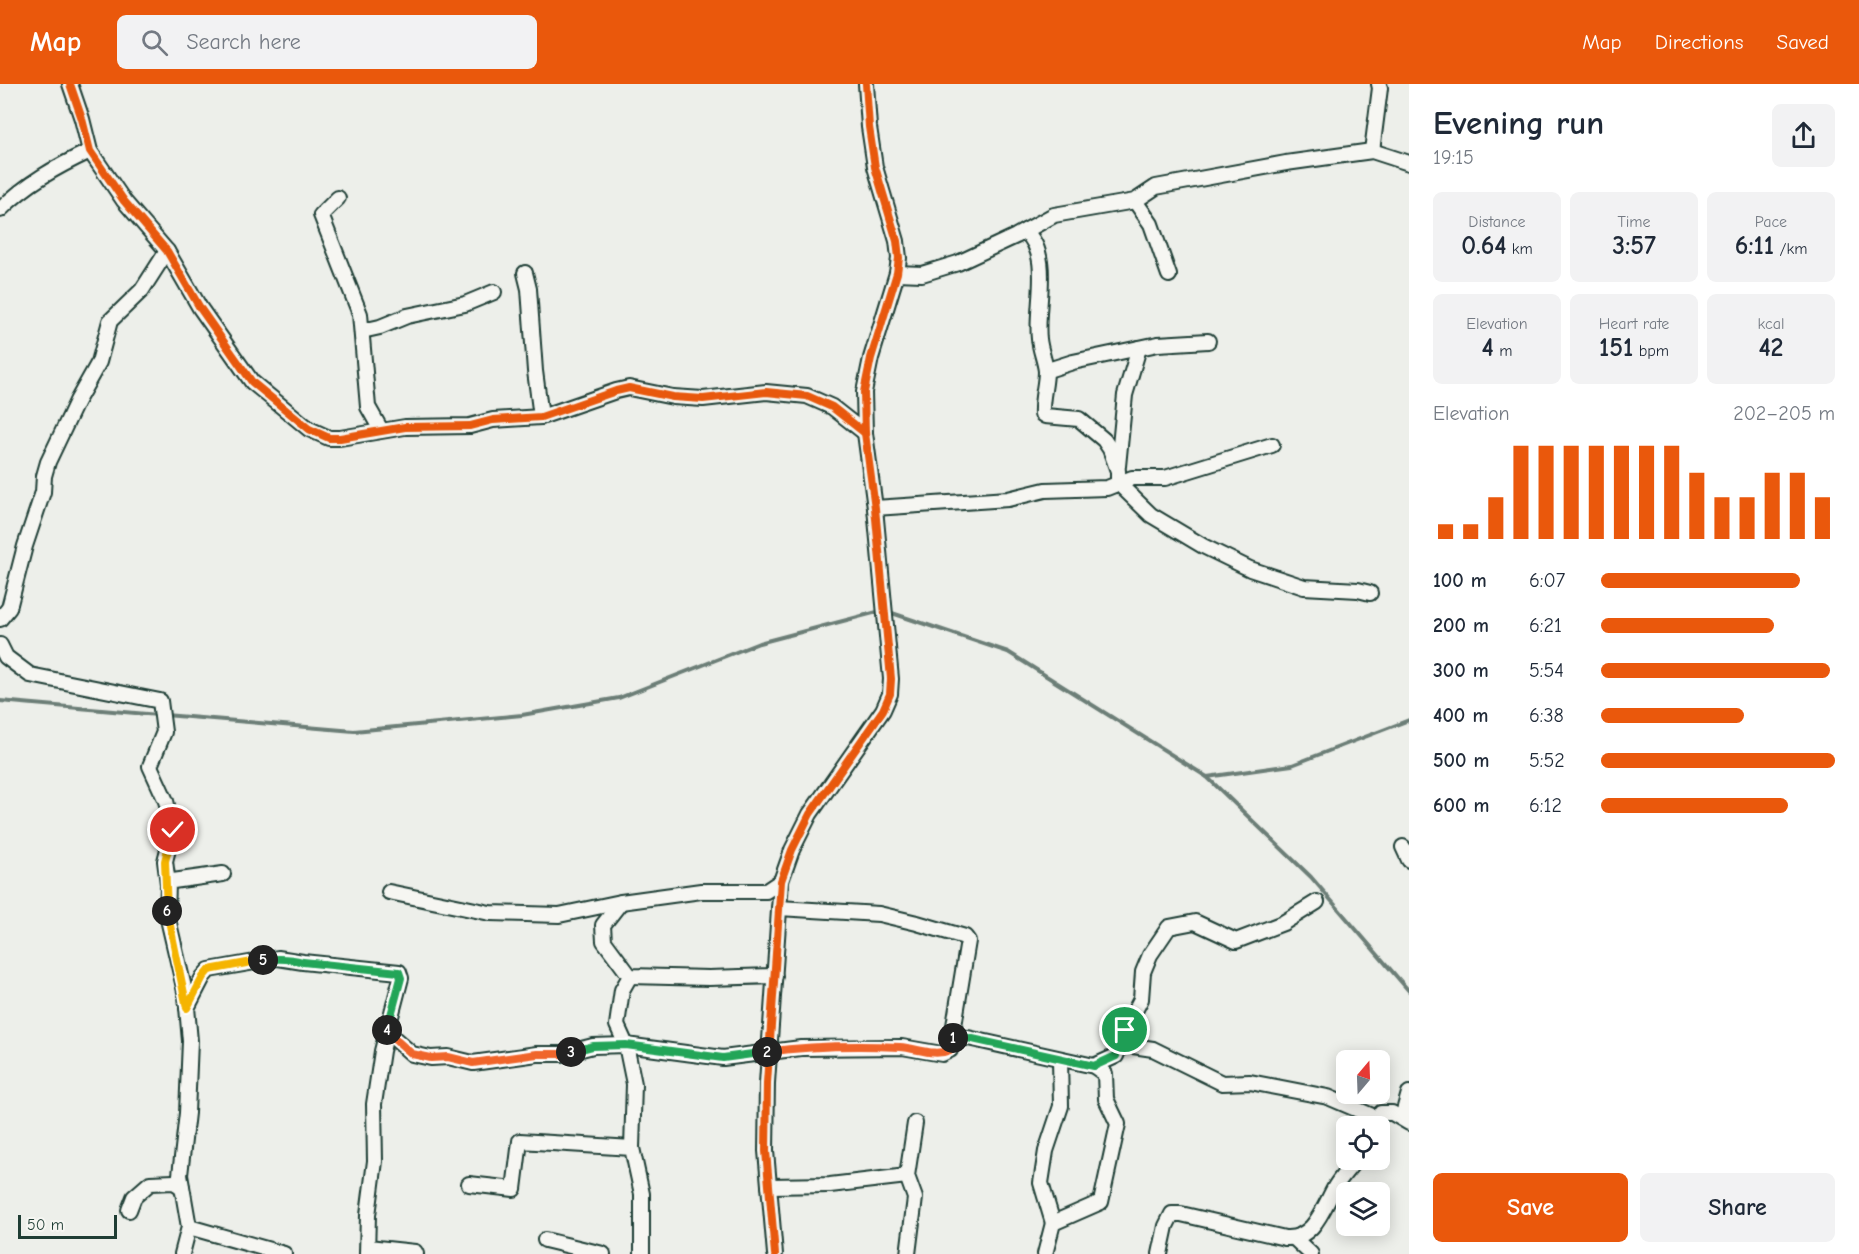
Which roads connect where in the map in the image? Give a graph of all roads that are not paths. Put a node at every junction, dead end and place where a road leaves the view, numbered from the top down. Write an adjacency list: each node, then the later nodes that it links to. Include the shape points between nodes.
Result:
1 (70, 84): 4 (street)
2 (866, 84): 13 (street, via 875,167 897,242)
3 (1379, 84): 5 (street)
4 (90, 151): 9 (street, via 29,184); 11 (street, via 124,201)
5 (1372, 151): 6 (street); 8 (street, via 1156,187)
6 (1409, 163)
7 (338, 198): 16 (street, via 321,215 360,314)
8 (1135, 201): 10 (street, via 1054,215); 14 (street, via 1151,224)
9 (0, 210)
10 (1025, 231): 13 (street, via 958,263 922,274); 19 (street, via 1038,249 1038,339)
11 (167, 250): 21 (street, via 200,308 252,382 309,429 329,438); 27 (street, via 142,290 110,321 99,362 44,473 43,492 9,608)
12 (525, 273): 20 (street)
13 (897, 273): 22 (street, via 864,392)
14 (1170, 275)
15 (494, 292): 16 (street, via 465,304)
16 (362, 330): 21 (street, via 368,407)
17 (1208, 341): 18 (street)
18 (1139, 348): 19 (street); 24 (street, via 1125,395)
19 (1046, 369): 24 (street, via 1042,414 1080,419 1110,449)
20 (541, 417): 21 (street, via 493,420 470,426); 22 (street, via 629,388 703,399 766,392 807,396 832,407)
21 (381, 430)
22 (865, 433): 25 (street)
23 (1272, 446): 24 (street, via 1165,478)
24 (1118, 477): 25 (street, via 1107,488 1045,490 1000,500); 26 (street, via 1151,515 1250,569 1304,587)
25 (875, 508): 30 (street, via 890,694 883,710 810,814)
26 (1370, 593)
27 (0, 619)
28 (0, 645): 31 (street, via 6,657 30,675 160,701 164,732 150,766 166,801 173,830 165,861)
29 (224, 874): 31 (street)
30 (781, 881): 33 (street, via 766,891 701,891); 35 (street)
31 (168, 884): 38 (street, via 167,915)
32 (389, 892): 33 (street, via 490,913 559,915)
33 (621, 902): 36 (street, via 603,925 604,941)
34 (1317, 902): 41 (street, via 1283,923 1236,940 1195,922 1169,927 1146,963 1141,999)
35 (779, 908): 37 (street); 40 (street, via 879,914 965,937 968,941)
36 (630, 976): 37 (street); 42 (street, via 621,990 616,1025)
37 (775, 976): 43 (street)
38 (187, 1008): 39 (street, via 209,970 278,958 391,970 399,972 401,978); 56 (street, via 190,1041 180,1164)
39 (387, 1032): 42 (street, via 412,1054 473,1063); 62 (street, via 374,1104 375,1161)
40 (953, 1037): 43 (street, via 950,1050 942,1054 902,1047); 44 (street)
41 (1120, 1044): 45 (street, via 1116,1056); 47 (street, via 1154,1049 1222,1083 1250,1082 1329,1097)
42 (626, 1045): 43 (street, via 723,1058); 51 (street, via 634,1084)
43 (771, 1052): 55 (street, via 767,1083)
44 (1060, 1059): 45 (street); 58 (street, via 1061,1106 1046,1151 1041,1183)
45 (1094, 1066): 58 (street, via 1106,1074 1106,1099 1118,1124 1101,1202)
46 (1409, 1094): 49 (street)
47 (1364, 1116)
48 (1379, 1116): 49 (street, via 1386,1113)
49 (1405, 1120)
50 (915, 1123): 53 (street)
51 (632, 1148): 54 (street, via 520,1142 514,1189); 68 (street, via 642,1194)
52 (1348, 1170): 60 (street, via 1315,1224)
53 (907, 1176): 55 (street, via 830,1185); 70 (street, via 915,1198)
54 (469, 1184)
55 (769, 1186): 69 (street)
56 (182, 1187): 57 (street, via 174,1182 150,1183 135,1197); 59 (street)
57 (129, 1210)
58 (1053, 1223): 71 (street)
59 (189, 1227): 64 (street); 65 (street)
60 (1295, 1239): 63 (street); 72 (street, via 1172,1214)
61 (545, 1240): 67 (street)
62 (368, 1250): 66 (street)
63 (1308, 1253)
64 (182, 1254)
65 (284, 1254)
66 (416, 1254)
67 (603, 1254)
68 (642, 1254)
69 (775, 1254)
70 (908, 1254)
71 (1045, 1254)
72 (1160, 1254)

